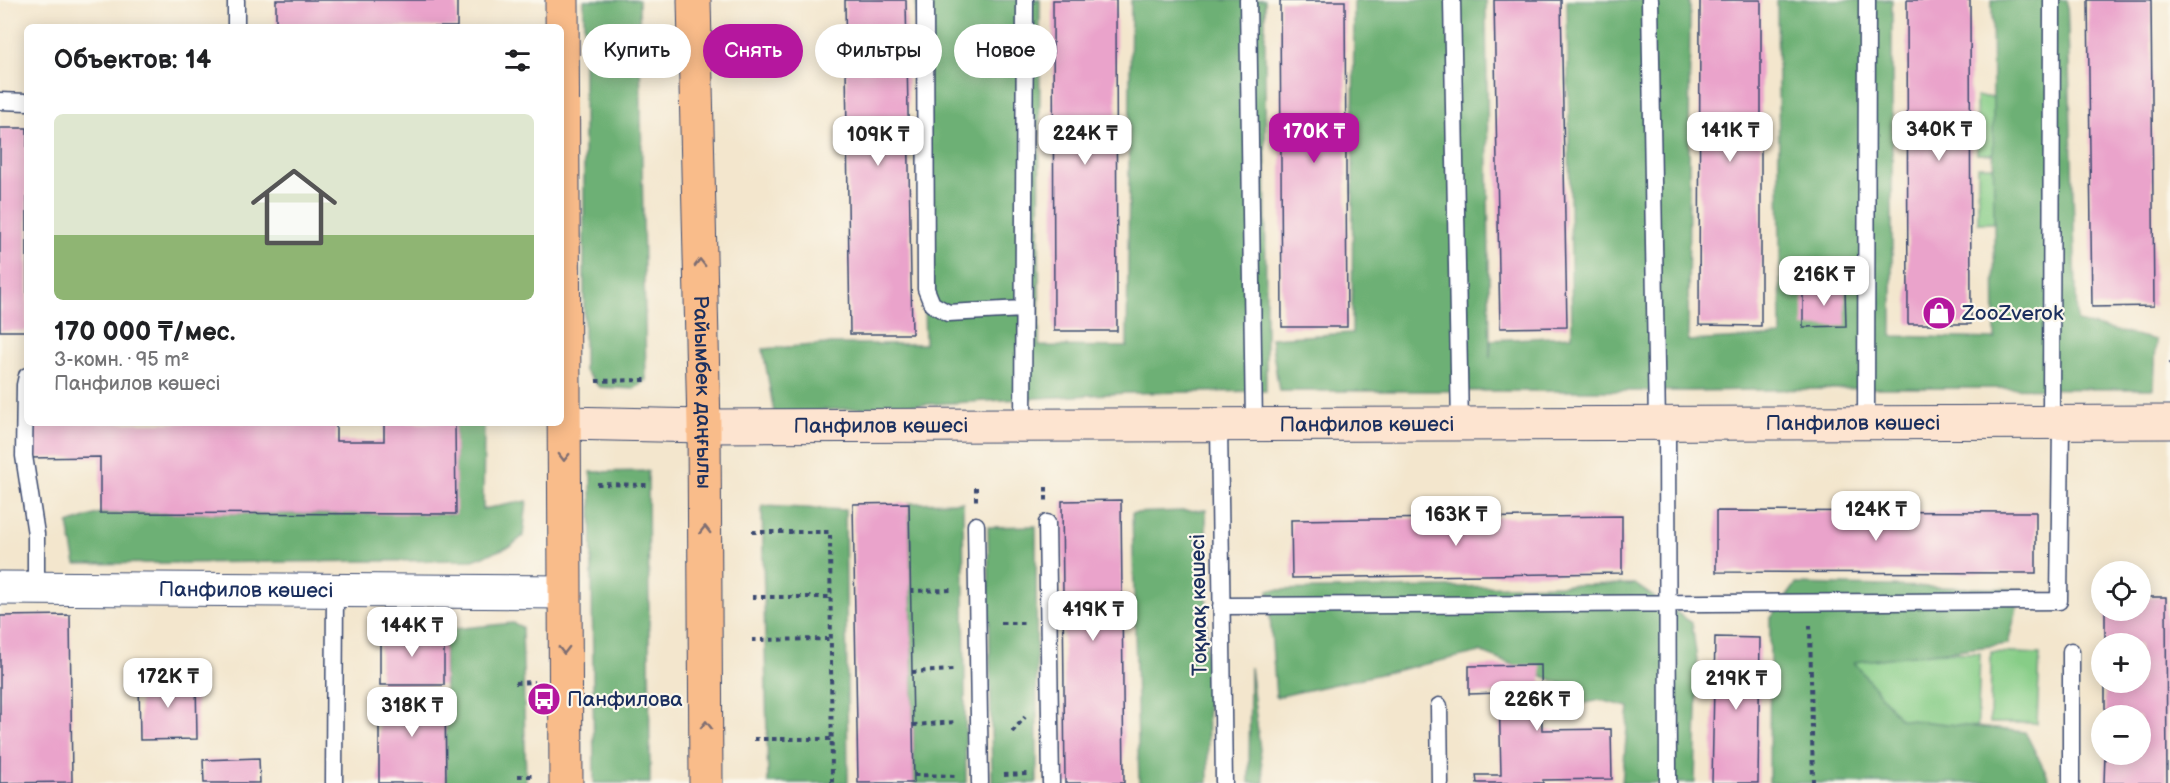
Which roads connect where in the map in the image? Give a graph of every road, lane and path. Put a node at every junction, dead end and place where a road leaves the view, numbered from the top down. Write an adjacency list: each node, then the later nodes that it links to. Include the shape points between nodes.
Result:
1 (237, 0): 11 (lane)
2 (562, 0): 12 (main road)
3 (694, 0): 28 (main road, Райымбек даңғылы, one-way to 3)
4 (925, 0): 15 (lane, via 926,289 932,304 948,313)
5 (1025, 0): 15 (lane)
6 (1248, 0): 24 (lane)
7 (1452, 0): 25 (lane)
8 (1650, 0): 26 (lane)
9 (1867, 0): 21 (lane)
10 (2052, 0): 22 (lane)
11 (236, 24)
12 (562, 24)
13 (0, 101): 14 (lane)
14 (24, 102)
15 (1023, 309): 29 (lane)
16 (564, 319): 20 (main road)
17 (646, 380): 18 (path)
18 (594, 381)
19 (2170, 422): 22 (street, Панфилов көшесі)
20 (565, 423): 28 (street, Панфилов көшесі); 40 (main road, one-way to 40)
21 (1866, 424): 22 (street, Панфилов көшесі); 26 (street, Панфилов көшесі)
22 (2056, 424): 43 (lane, via 2059,601)
23 (1219, 425): 24 (street, Панфилов көшесі); 29 (street, Панфилов көшесі); 45 (lane, Тоқмақ көшесі)
24 (1254, 425): 25 (street, Панфилов көшесі)
25 (1460, 425): 26 (street, Панфилов көшесі)
26 (1662, 425): 44 (lane)
27 (24, 426): 36 (lane, via 24,456 36,534)
28 (704, 426): 29 (street, Панфилов көшесі); 66 (main road, Райымбек даңғылы, one-way to 28)
29 (1023, 426)
30 (591, 484): 31 (path)
31 (648, 485)
32 (1047, 523): 46 (lane)
33 (976, 525): 38 (lane)
34 (752, 532): 42 (path, via 830,532)
35 (0, 588): 36 (street, Панфилов көшесі)
36 (36, 588): 37 (street, Панфилов көшесі)
37 (335, 590): 40 (street, Панфилов көшесі); 65 (lane)
38 (978, 590): 39 (path); 47 (lane)
39 (910, 591)
40 (564, 592): 63 (main road, one-way to 63)
41 (752, 597): 42 (path)
42 (831, 597): 48 (path)
43 (1810, 602): 44 (lane); 71 (path)
44 (1667, 603): 45 (lane); 70 (lane)
45 (1221, 606): 68 (lane, Тоқмақ көшесі)
46 (1049, 622): 47 (path); 62 (lane)
47 (978, 623): 51 (lane)
48 (831, 639): 49 (path); 59 (path)
49 (752, 640)
50 (2071, 651): 72 (lane)
51 (979, 669): 52 (path); 56 (lane)
52 (912, 672)
53 (537, 682): 54 (path)
54 (515, 683)
55 (1439, 706): 69 (lane)
56 (979, 721): 57 (path); 64 (lane)
57 (913, 725)
58 (753, 739): 59 (path)
59 (832, 739): 67 (path)
60 (518, 776): 63 (path)
61 (914, 776): 64 (path)
62 (1051, 778): 64 (path)
63 (552, 779)
64 (980, 779)
65 (334, 783)
66 (706, 783)
67 (832, 783)
68 (1224, 783)
69 (1440, 783)
70 (1668, 783)
71 (1813, 783)
72 (2071, 783)

